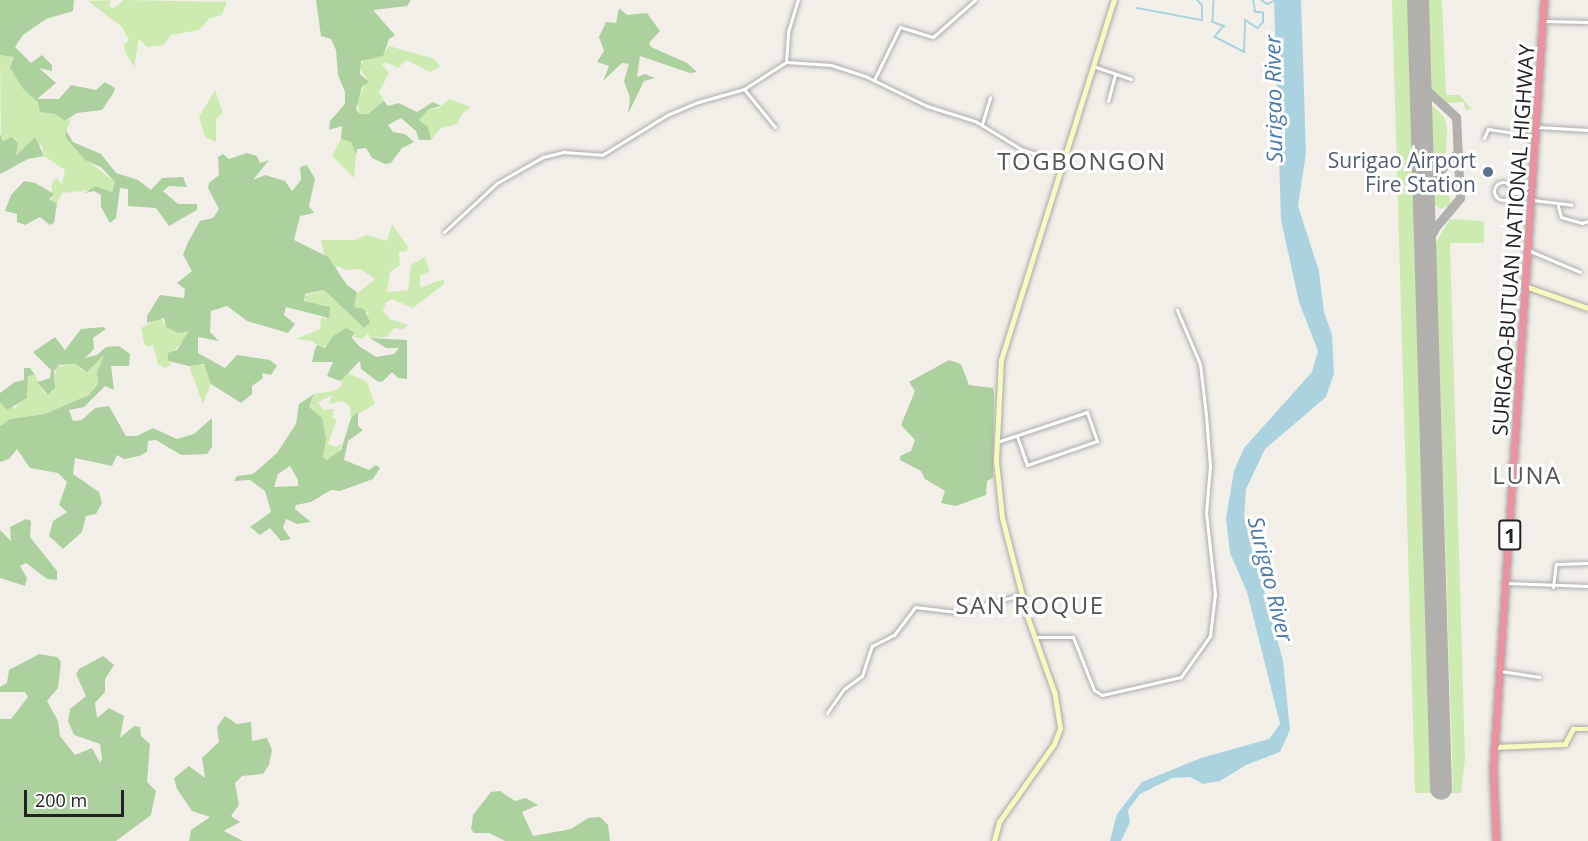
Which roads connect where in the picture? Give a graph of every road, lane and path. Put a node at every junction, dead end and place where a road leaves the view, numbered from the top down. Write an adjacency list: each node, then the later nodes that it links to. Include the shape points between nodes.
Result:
1 (798, 0): 7 (street, via 788,32)
2 (975, 0): 11 (street, via 933,37 900,27)
3 (1114, 0): 8 (street)
4 (1544, 0): 5 (highway, SURIGAO-BUTUAN NATIONAL HIGHWAY / 1)
5 (1543, 21): 6 (street); 17 (highway, SURIGAO-BUTUAN NATIONAL HIGHWAY / 1)
6 (1588, 22)
7 (786, 62): 11 (street, via 831,65); 12 (street)
8 (1093, 66): 9 (street); 21 (street)
9 (1115, 74): 10 (street); 14 (street)
10 (1131, 79)
11 (874, 80): 15 (street, via 927,106)
12 (744, 89): 16 (street); 27 (street, via 667,115 602,155 563,152 543,157 497,183)
13 (990, 97): 15 (street)
14 (1108, 101)
15 (982, 124): 21 (street, via 1021,149)
16 (775, 127)
17 (1538, 127): 18 (street); 19 (highway, SURIGAO-BUTUAN NATIONAL HIGHWAY / 1)
18 (1588, 130)
19 (1538, 137): 20 (street, via 1488,129); 23 (highway, SURIGAO-BUTUAN NATIONAL HIGHWAY / 1)
20 (1484, 138)
21 (1062, 164): 34 (street, via 1004,344)
22 (1510, 190): 22 (street, via 1509,182 1496,186 1496,201 1510,201); 23 (street)
23 (1534, 194): 25 (street); 28 (highway, SURIGAO-BUTUAN NATIONAL HIGHWAY / 1)
24 (1572, 205): 25 (street)
25 (1558, 206): 26 (street, via 1561,217 1582,223)
26 (1588, 220)
27 (444, 232)
28 (1530, 251): 29 (street); 30 (highway, SURIGAO-BUTUAN NATIONAL HIGHWAY / 1)
29 (1580, 272)
30 (1528, 287): 31 (street); 36 (highway, SURIGAO-BUTUAN NATIONAL HIGHWAY / 1)
31 (1588, 308)
32 (1177, 310): 40 (street, via 1200,364 1206,415 1210,466 1206,513 1215,603 1210,636 1181,677 1102,695 1094,690 1073,637)
33 (1017, 436): 33 (street, via 1087,412 1097,441 1027,465); 34 (street)
34 (996, 442): 39 (street, via 1000,510)
35 (1588, 563): 38 (street, via 1556,564)
36 (1506, 583): 38 (street); 41 (highway, SURIGAO-BUTUAN NATIONAL HIGHWAY / 1)
37 (1588, 586): 38 (street)
38 (1553, 587)
39 (1021, 596): 40 (street); 43 (street, via 957,612 915,607 894,635 872,646 862,676 844,688)
40 (1033, 637): 46 (street, via 1054,692 1060,728 1054,744 999,822)
41 (1500, 671): 42 (street); 45 (highway, SURIGAO-BUTUAN NATIONAL HIGHWAY / 1)
42 (1540, 677)
43 (827, 713)
44 (1588, 729): 45 (street, via 1573,729 1565,744)
45 (1495, 747): 47 (highway, SURIGAO-BUTUAN NATIONAL HIGHWAY / 1)
46 (994, 841)
47 (1496, 841)

